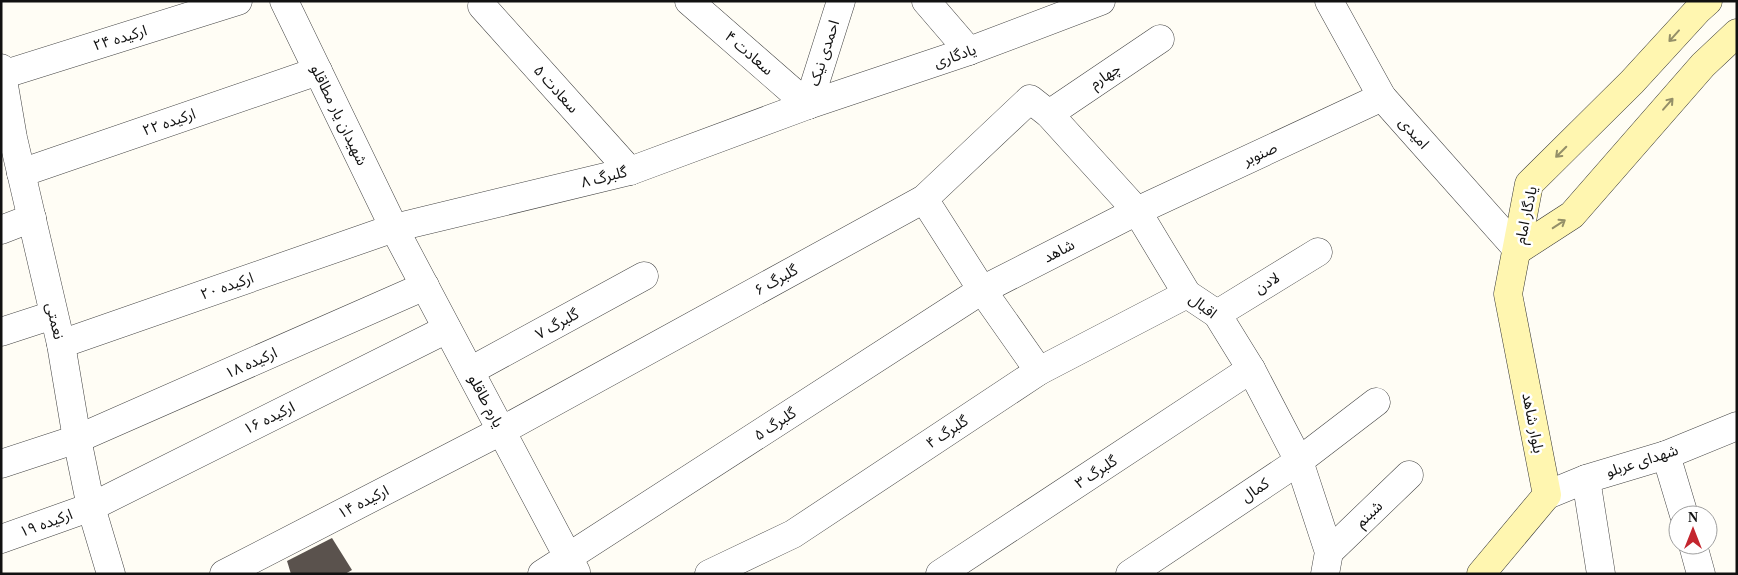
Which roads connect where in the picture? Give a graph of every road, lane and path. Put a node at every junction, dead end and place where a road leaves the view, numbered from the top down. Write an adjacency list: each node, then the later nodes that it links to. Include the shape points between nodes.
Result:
1 (238, 1): 14 (street, ارکیده ۲۴)
2 (284, 1): 13 (street, شهیدان یار مطاقلو)
3 (689, 1): 16 (street, سعادت ۴)
4 (841, 1): 16 (street, احمدی نیک)
5 (926, 1): 12 (street)
6 (1101, 1): 12 (street, یادگاری)
7 (1329, 1): 15 (street, امیدی)
8 (1708, 1): 26 (main road, یادگار امام, one-way to 26, via 1529,184)
9 (482, 6): 19 (street, سعادت ۵)
10 (1737, 34): 26 (main road, یادگار امام, one-way to 10, via 1572,215 1703,65)
11 (1160, 38): 17 (street, چهارم)
12 (969, 51): 16 (street, یادگاری)
13 (318, 71): 20 (street, ارکیده ۲۲); 24 (street, شهیدان یار مطاقلو)
14 (2, 72): 18 (street, نعمتی)
15 (1382, 97): 22 (street, صنوبر); 26 (street, امیدی)
16 (808, 105): 19 (street, گلبرگ ۸)
17 (1040, 107): 21 (street, گلبرگ ۶); 22 (street, اقبال)
18 (7, 140): 20 (street, نعمتی)
19 (630, 171): 24 (street, گلبرگ ۸)
20 (21, 173): 23 (street, نعمتی)
21 (924, 198): 30 (street); 42 (street, گلبرگ ۶)
22 (1137, 211): 30 (street, شاهد); 31 (street, اقبال)
23 (32, 218): 25 (street); 33 (street, نعمتی)
24 (394, 228): 29 (street, یارم طاقلو); 36 (street, ارکیده ۲۰)
25 (1, 230)
26 (1518, 250): 49 (main road, بلوار شاهد, via 1508,294)
27 (1318, 252): 32 (street, لادن)
28 (644, 276): 38 (street, گلبرگ ۷)
29 (425, 286): 34 (street, یارم طاقلو); 43 (street, ارکیده ۱۸)
30 (982, 290): 39 (street); 55 (street, گلبرگ ۵)
31 (1187, 294): 32 (street, اقبال); 39 (street, گلبرگ ۴)
32 (1217, 314): 37 (street, اقبال)
33 (53, 315): 35 (street); 36 (street, نعمتی)
34 (448, 329): 38 (street, یارم طاقلو); 51 (street, ارکیده ۱۶)
35 (1, 332)
36 (60, 344): 43 (street, نعمتی)
37 (1251, 369): 45 (street, اقبال); 60 (street, گلبرگ ۳)
38 (470, 371): 42 (street, یارم طاقلو)
39 (1040, 371): 59 (street, گلبرگ ۴, via 793,534)
40 (1376, 402): 45 (street, کمال)
41 (1737, 426): 44 (street, شهدای عربلو)
42 (502, 431): 55 (street, یارم طاقلو); 57 (street, ارکیده ۱۴)
43 (77, 439): 46 (street, ارکیده ۱۸); 51 (street, نعمتی)
44 (1666, 455): 48 (street, شهدای عربلو); 50 (street)
45 (1299, 461): 54 (street, اقبال); 61 (street, کمال)
46 (1, 464)
47 (1409, 475): 54 (street, شبنم)
48 (1586, 479): 49 (street, شهدای عربلو); 63 (street)
49 (1547, 495): 62 (main road)
50 (1681, 505)
51 (91, 507): 52 (street, ارکیده ۱۹); 56 (street, نعمتی)
52 (1, 539)
53 (1696, 555): 64 (street)
54 (1327, 563)
55 (572, 565): 58 (street, گلبرگ ۵)
56 (111, 574)
57 (224, 574)
58 (542, 574)
59 (709, 574)
60 (940, 574)
61 (1130, 574)
62 (1481, 574)
63 (1601, 574)
64 (1701, 574)

